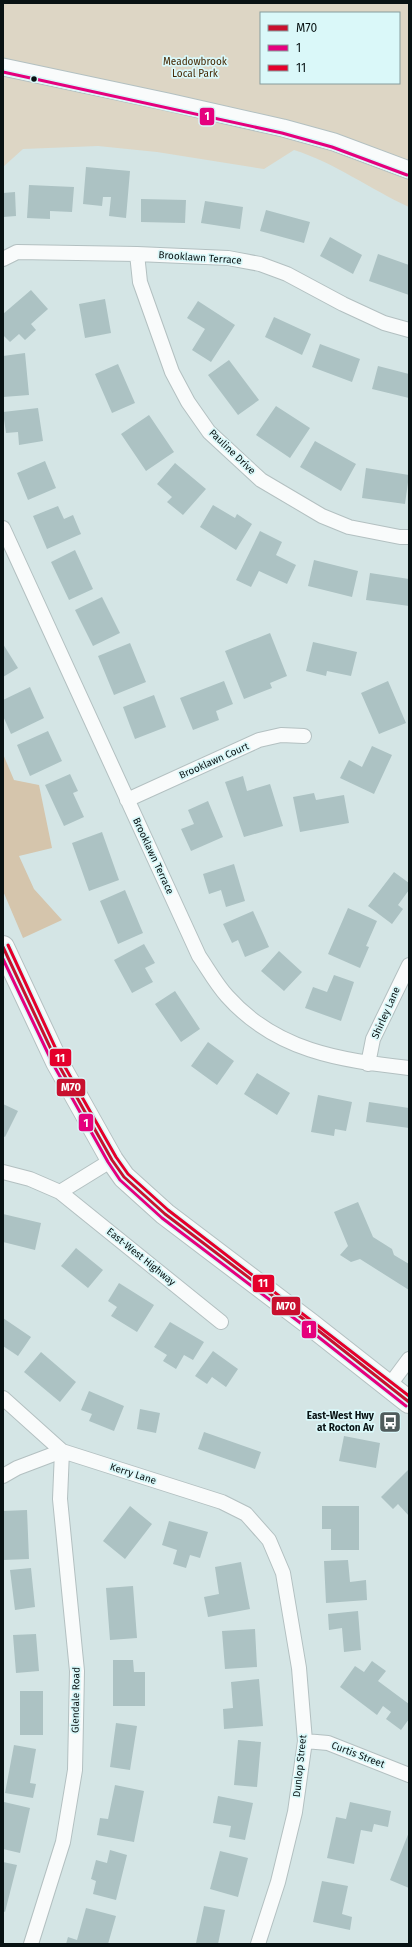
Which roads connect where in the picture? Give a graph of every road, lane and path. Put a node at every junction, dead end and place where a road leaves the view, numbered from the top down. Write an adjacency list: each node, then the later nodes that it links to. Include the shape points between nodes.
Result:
1 (3, 67): 2 (street, via 284,128 334,142)
2 (409, 170)
3 (137, 254): 4 (street, Brooklawn Terrace, via 17,252); 5 (street, Brooklawn Terrace, via 228,258 260,264 287,274 384,323); 7 (street, Pauline Drive, via 140,282 172,372 188,402 209,432 261,480 322,516 349,527)
4 (3, 259)
5 (409, 330)
6 (3, 528): 9 (street, Brooklawn Terrace)
7 (409, 537)
8 (304, 736): 9 (street, Brooklawn Court, via 281,735 259,740)
9 (127, 800): 12 (street, Brooklawn Terrace, via 199,956 227,996 258,1024 292,1044 309,1051)
10 (3, 947): 14 (main road, via 57,1062)
11 (409, 965): 12 (street, Shirley Lane, via 373,1039)
12 (368, 1064): 13 (street, Brooklawn Terrace)
13 (409, 1068)
14 (112, 1160): 16 (street); 19 (main road, via 124,1178 165,1214)
15 (3, 1172): 16 (street, East-West Highway, via 30,1179)
16 (60, 1192): 17 (street, East-West Highway)
17 (221, 1322)
18 (409, 1359): 19 (street)
19 (389, 1386): 21 (main road)
20 (3, 1398): 22 (street, Kerry Lane)
21 (409, 1402)
22 (62, 1452): 23 (street, via 17,1468); 24 (street, Kerry Lane, via 222,1502 246,1514); 27 (street, Glendale Road, via 60,1499 77,1671 75,1770 63,1842)
23 (3, 1476)
24 (269, 1540): 25 (street, Dunlop Street, via 283,1573 299,1668)
25 (305, 1741): 26 (street, Curtis Street, via 328,1742); 28 (street, Dunlop Street, via 295,1812 278,1882)
26 (409, 1775)
27 (31, 1944)
28 (258, 1944)

